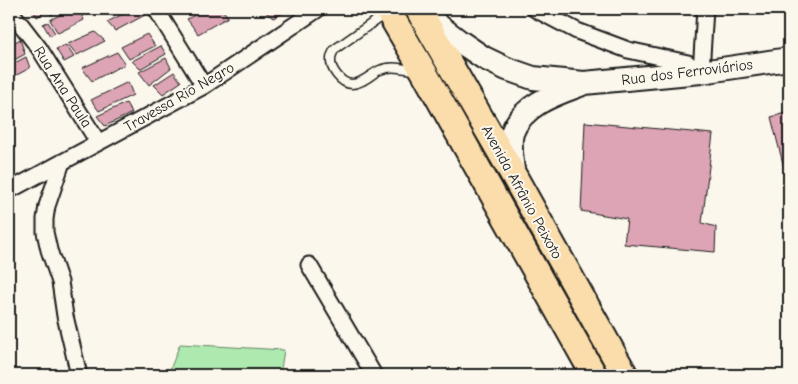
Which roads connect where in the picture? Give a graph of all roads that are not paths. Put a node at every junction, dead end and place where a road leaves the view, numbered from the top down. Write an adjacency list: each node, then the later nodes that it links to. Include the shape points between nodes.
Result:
1 (9, 9): 13 (street, Rua Ana Paula, via 39,48)
2 (156, 9): 12 (street)
3 (318, 9): 12 (street, Travessa Rio Negro)
4 (535, 9): 10 (street, via 577,31 628,50 688,63)
5 (705, 9): 10 (street)
6 (388, 10): 9 (main road, Avenida Afrânio Peixoto); 9 (lane, via 335,49 330,62 334,70 343,82 351,84 388,68)
7 (418, 10): 11 (main road, Rua dos Ferroviários, via 484,58 508,69 532,78); 15 (main road, Avenida Afrânio Peixoto)
8 (789, 59): 10 (main road, Rua dos Ferroviários)
9 (424, 72): 20 (main road, Avenida Afrânio Peixoto)
10 (698, 72): 11 (main road, Rua dos Ferroviários)
11 (584, 83): 15 (main road, Rua dos Ferroviários, via 550,96 520,119 512,134)
12 (204, 86): 13 (street, Travessa Rio Negro)
13 (98, 142): 14 (street, Travessa Rio Negro)
14 (62, 162): 16 (street, Travessa Rio Negro); 18 (street, via 47,206 45,232 60,282)
15 (514, 176): 21 (main road, Avenida Afrânio Peixoto)
16 (9, 190)
17 (309, 265): 19 (street)
18 (79, 375)
19 (374, 375)
20 (594, 375)
21 (625, 375)

